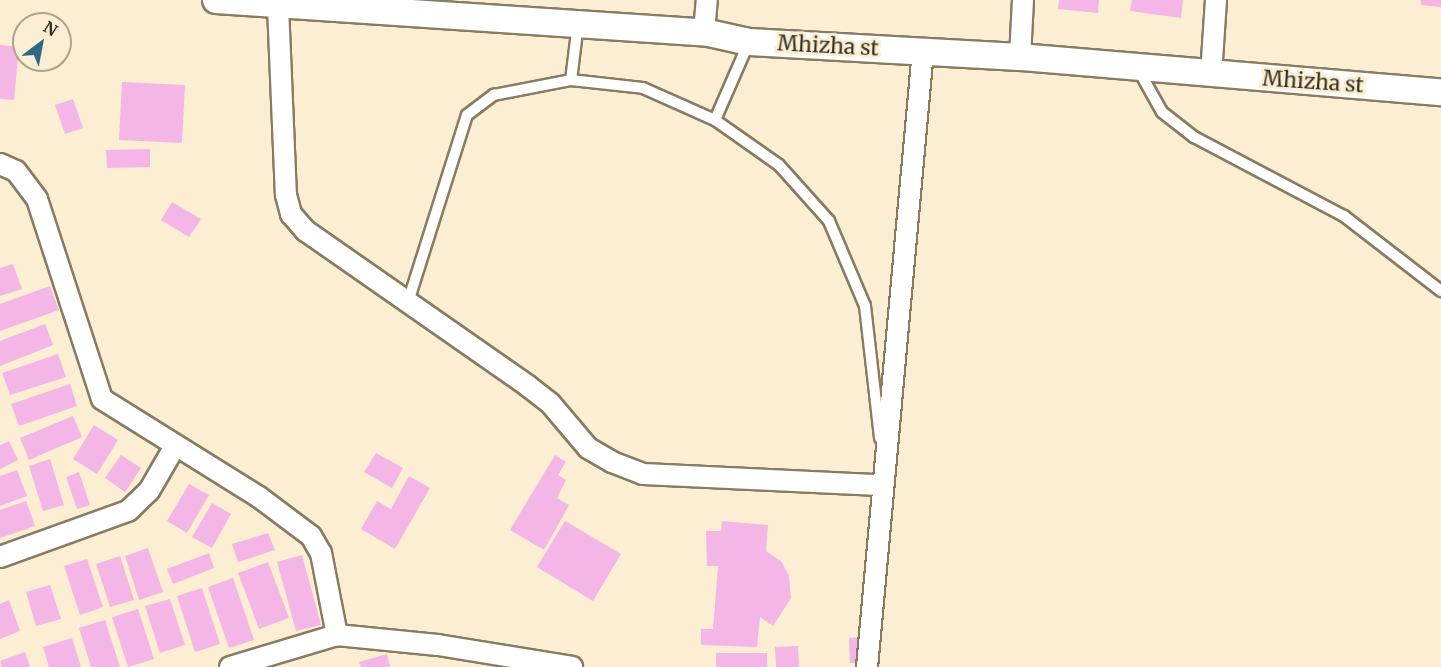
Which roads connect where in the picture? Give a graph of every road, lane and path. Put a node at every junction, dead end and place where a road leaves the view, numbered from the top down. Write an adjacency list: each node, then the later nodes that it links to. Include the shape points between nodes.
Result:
1 (216, 0): 5 (street, Mhizha st)
2 (706, 0): 8 (street)
3 (1023, 0): 11 (street)
4 (1216, 0): 13 (street)
5 (278, 6): 6 (street, Mhizha st); 19 (street, via 284,174 291,214 306,231)
6 (411, 6): 7 (street, Mhizha st)
7 (578, 23): 8 (street, Mhizha st); 14 (lane)
8 (704, 32): 9 (street, Mhizha st)
9 (749, 42): 10 (street, Mhizha st); 16 (lane)
10 (923, 51): 11 (street, Mhizha st); 21 (street)
11 (1020, 57): 12 (street, Mhizha st)
12 (1138, 68): 13 (street, Mhizha st); 18 (lane, via 1162,112 1194,137 1344,216)
13 (1211, 75): 15 (street, Mhizha st)
14 (571, 80): 16 (lane, via 643,88); 19 (lane, via 494,95 467,115)
15 (1441, 92)
16 (715, 120): 21 (lane, via 778,165 829,221 865,306)
17 (0, 164): 20 (street, via 16,171 37,199 102,399)
18 (1441, 291)
19 (408, 302): 22 (street, via 542,397 578,439 612,462 643,474)
20 (175, 446): 23 (street, via 149,491 128,511); 24 (street, via 259,497 311,536 321,553)
21 (883, 459): 22 (street)
22 (880, 485): 27 (street)
23 (0, 558)
24 (337, 636): 25 (street); 26 (street, via 438,645)
25 (231, 667)
26 (572, 667)
27 (867, 667)

